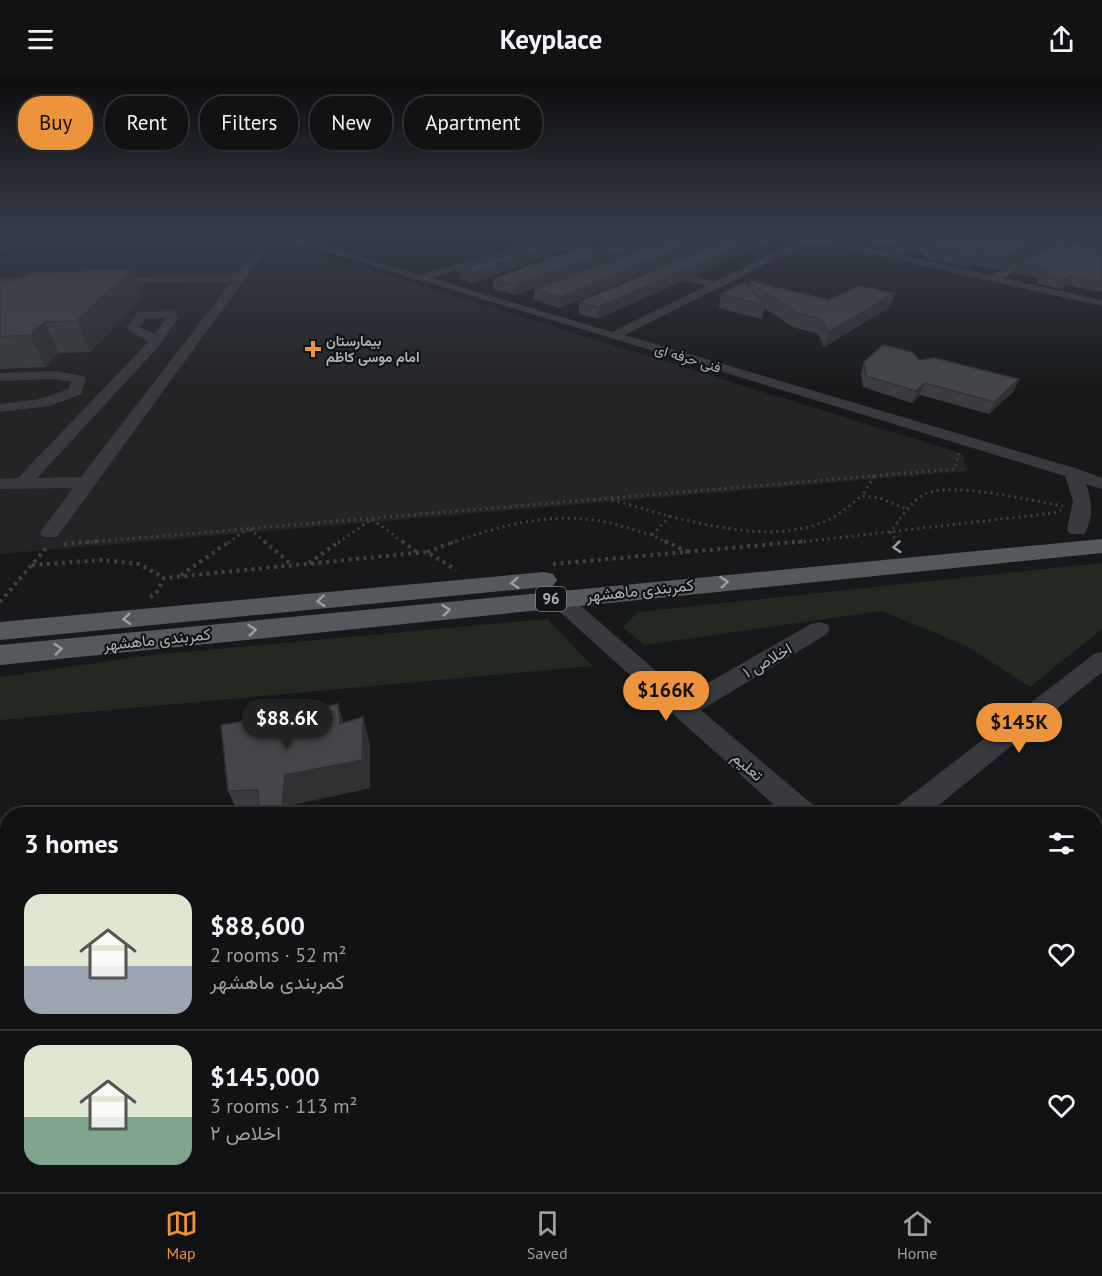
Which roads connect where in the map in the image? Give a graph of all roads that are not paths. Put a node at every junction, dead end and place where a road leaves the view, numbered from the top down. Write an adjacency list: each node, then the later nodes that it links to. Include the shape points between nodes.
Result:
1 (177, 286): 8 (street)
2 (234, 286): 19 (street)
3 (446, 286): 7 (street, فنی حرفه ای)
4 (482, 286): 7 (street)
5 (713, 286): 14 (street)
6 (1025, 286): 10 (street)
7 (466, 292): 11 (street, فنی حرفه ای)
8 (171, 294)
9 (529, 296): 11 (street)
10 (1102, 303)
11 (507, 304): 13 (street, فنی حرفه ای)
12 (573, 309): 13 (street)
13 (553, 318): 14 (street, فنی حرفه ای)
14 (613, 336): 18 (street, فنی حرفه ای)
15 (154, 342): 21 (street)
16 (0, 377): 17 (street, via 55,375 79,379 76,391 60,399 34,406)
17 (0, 408)
18 (1072, 473): 22 (street, فنی حرفه ای); 23 (street, via 1081,491)
19 (86, 482): 21 (street); 24 (street)
20 (0, 484): 21 (street)
21 (22, 484)
22 (1102, 484)
23 (1082, 521): 28 (main road, کمربندی ماهشهر / 96, one-way to 28)
24 (50, 533)
25 (1102, 546): 26 (main road, کمربندی ماهشهر / 96, one-way to 25)
26 (558, 598): 29 (main road, کمربندی ماهشهر / 96, one-way to 26); 31 (street, تعلیم)
27 (819, 629): 31 (street, اخلاص ۱)
28 (0, 631)
29 (0, 655)
30 (1102, 660): 33 (street)
31 (683, 709): 32 (street, تعلیم)
32 (795, 807)
33 (917, 807)

